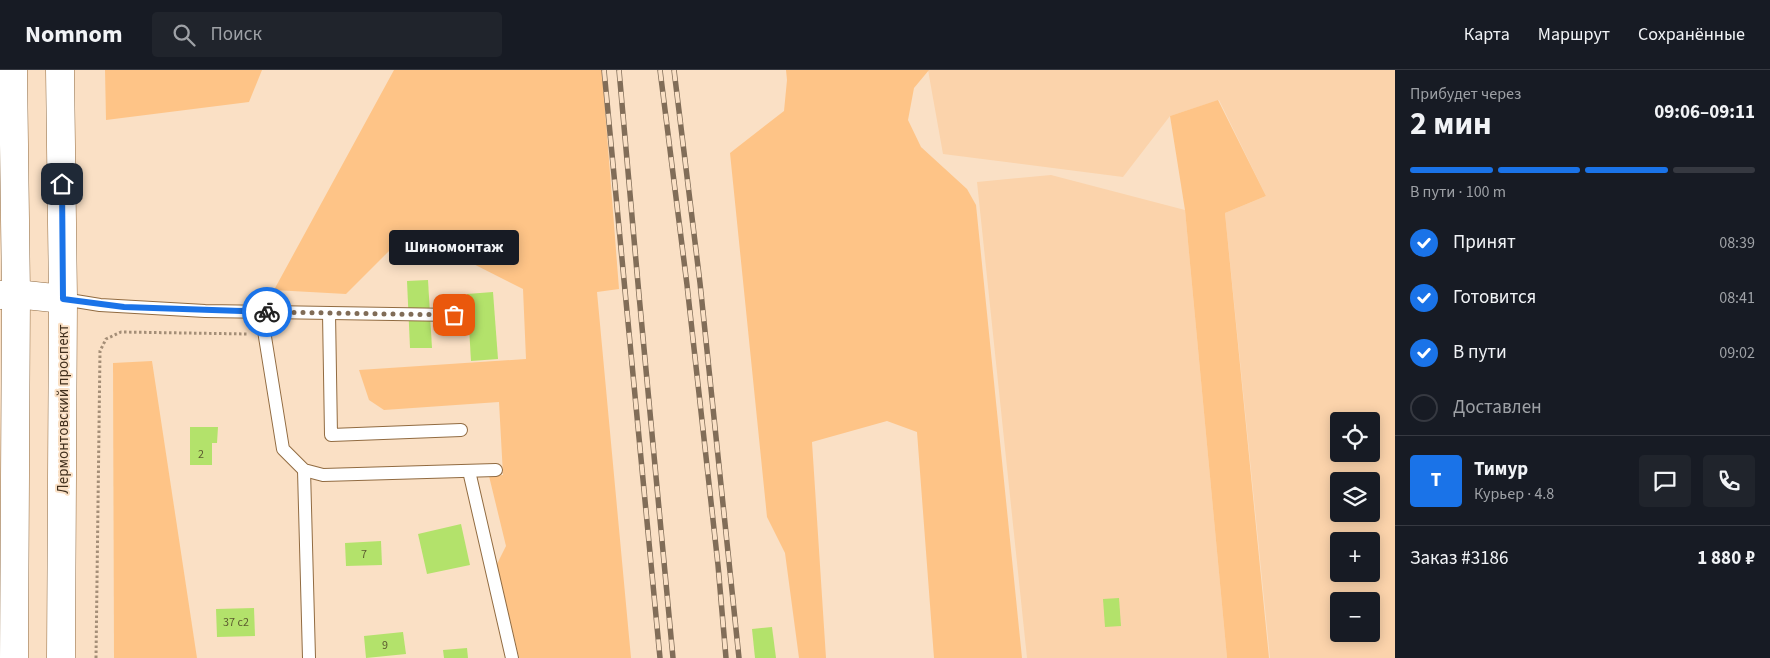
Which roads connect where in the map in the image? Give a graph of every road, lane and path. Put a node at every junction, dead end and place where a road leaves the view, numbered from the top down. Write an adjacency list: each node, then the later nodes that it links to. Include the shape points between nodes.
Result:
1 (12, 70): 3 (main road)
2 (60, 70): 4 (main road, Лермонтовский проспект)
3 (8, 294): 4 (main road); 13 (main road)
4 (63, 299): 5 (lane, via 124,307); 15 (main road, Лермонтовский проспект)
5 (261, 312): 6 (lane); 8 (lane)
6 (329, 313): 7 (lane); 9 (lane, via 331,435)
7 (454, 315)
8 (264, 334): 10 (lane, via 283,449); 16 (path, via 121,332 106,339 100,350)
9 (461, 430)
10 (304, 470): 12 (lane, via 323,475); 17 (lane)
11 (496, 470): 12 (lane)
12 (469, 471): 18 (lane)
13 (7, 535): 14 (main road)
14 (14, 658)
15 (61, 658)
16 (96, 658)
17 (309, 658)
18 (512, 658)

